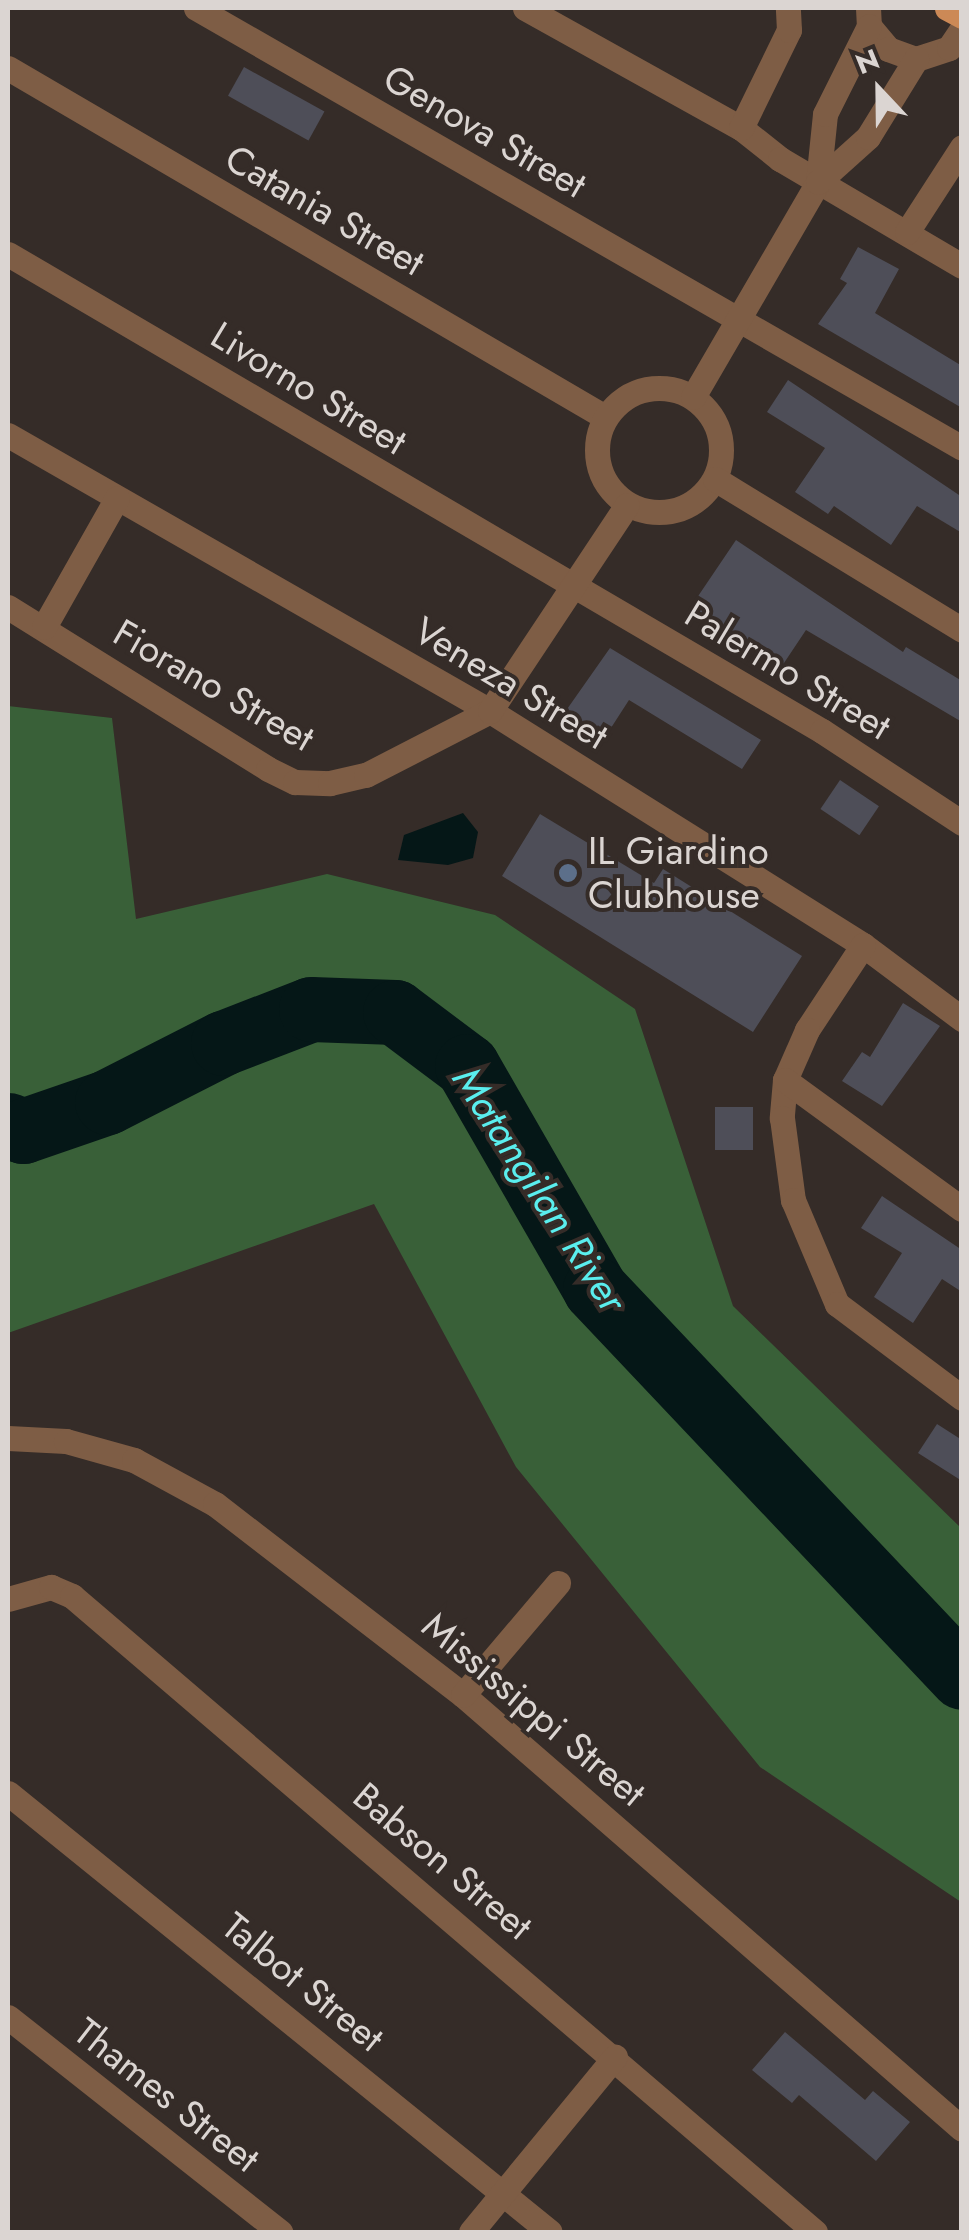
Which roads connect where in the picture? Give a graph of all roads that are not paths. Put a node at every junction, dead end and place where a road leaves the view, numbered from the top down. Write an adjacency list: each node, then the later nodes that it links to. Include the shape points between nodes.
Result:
1 (196, 8): 16 (street, Genova Street)
2 (524, 8): 10 (street)
3 (788, 8): 10 (street, via 789,30)
4 (947, 8): 5 (main road)
5 (962, 16)
6 (869, 17): 8 (street, via 888,49); 12 (street, via 825,114)
7 (962, 29): 8 (street, via 949,48)
8 (916, 59): 12 (street, via 868,137)
9 (8, 68): 18 (street, Catania Street)
10 (741, 128): 12 (street)
11 (962, 146): 13 (street)
12 (818, 182): 13 (street); 16 (street)
13 (908, 232): 15 (street)
14 (8, 254): 24 (street, Livorno Street)
15 (962, 266)
16 (738, 319): 17 (street); 20 (street, Genova Street)
17 (694, 397): 18 (street, via 645,388); 21 (street, via 720,434)
18 (605, 417): 23 (street, via 596,441 597,466)
19 (8, 434): 22 (street, Veneza Street)
20 (962, 448)
21 (715, 480): 23 (street, via 677,510 652,513); 27 (street)
22 (117, 498): 26 (street); 28 (street, Veneza Street)
23 (627, 505): 24 (street, Fiorano Street)
24 (572, 587): 28 (street, Fiorano Street); 29 (street, Palermo Street, via 822,730)
25 (8, 607): 26 (street, Fiorano Street)
26 (44, 627): 28 (street, Fiorano Street, via 294,782 330,784 366,775)
27 (962, 630)
28 (490, 711): 30 (street, Veneza Street)
29 (962, 823)
30 (863, 945): 31 (street, Veneza Street); 32 (street, via 807,1030)
31 (962, 1019)
32 (785, 1080): 33 (street); 34 (street, via 785,1161 828,1291)
33 (962, 1209)
34 (962, 1398)
35 (8, 1438): 38 (street, Mississippi Street, via 66,1441 134,1460 215,1504)
36 (558, 1583): 38 (street)
37 (8, 1600): 41 (street, Babson Street, via 51,1587 72,1596)
38 (464, 1695): 42 (street, Mississippi Street)
39 (8, 1793): 43 (street, Talbot Street)
40 (8, 2017): 44 (street, Thames Street)
41 (615, 2057): 43 (street); 47 (street, Babson Street)
42 (962, 2129)
43 (504, 2191): 45 (street); 46 (street, Talbot Street)
44 (280, 2232)
45 (471, 2232)
46 (550, 2232)
47 (814, 2232)

